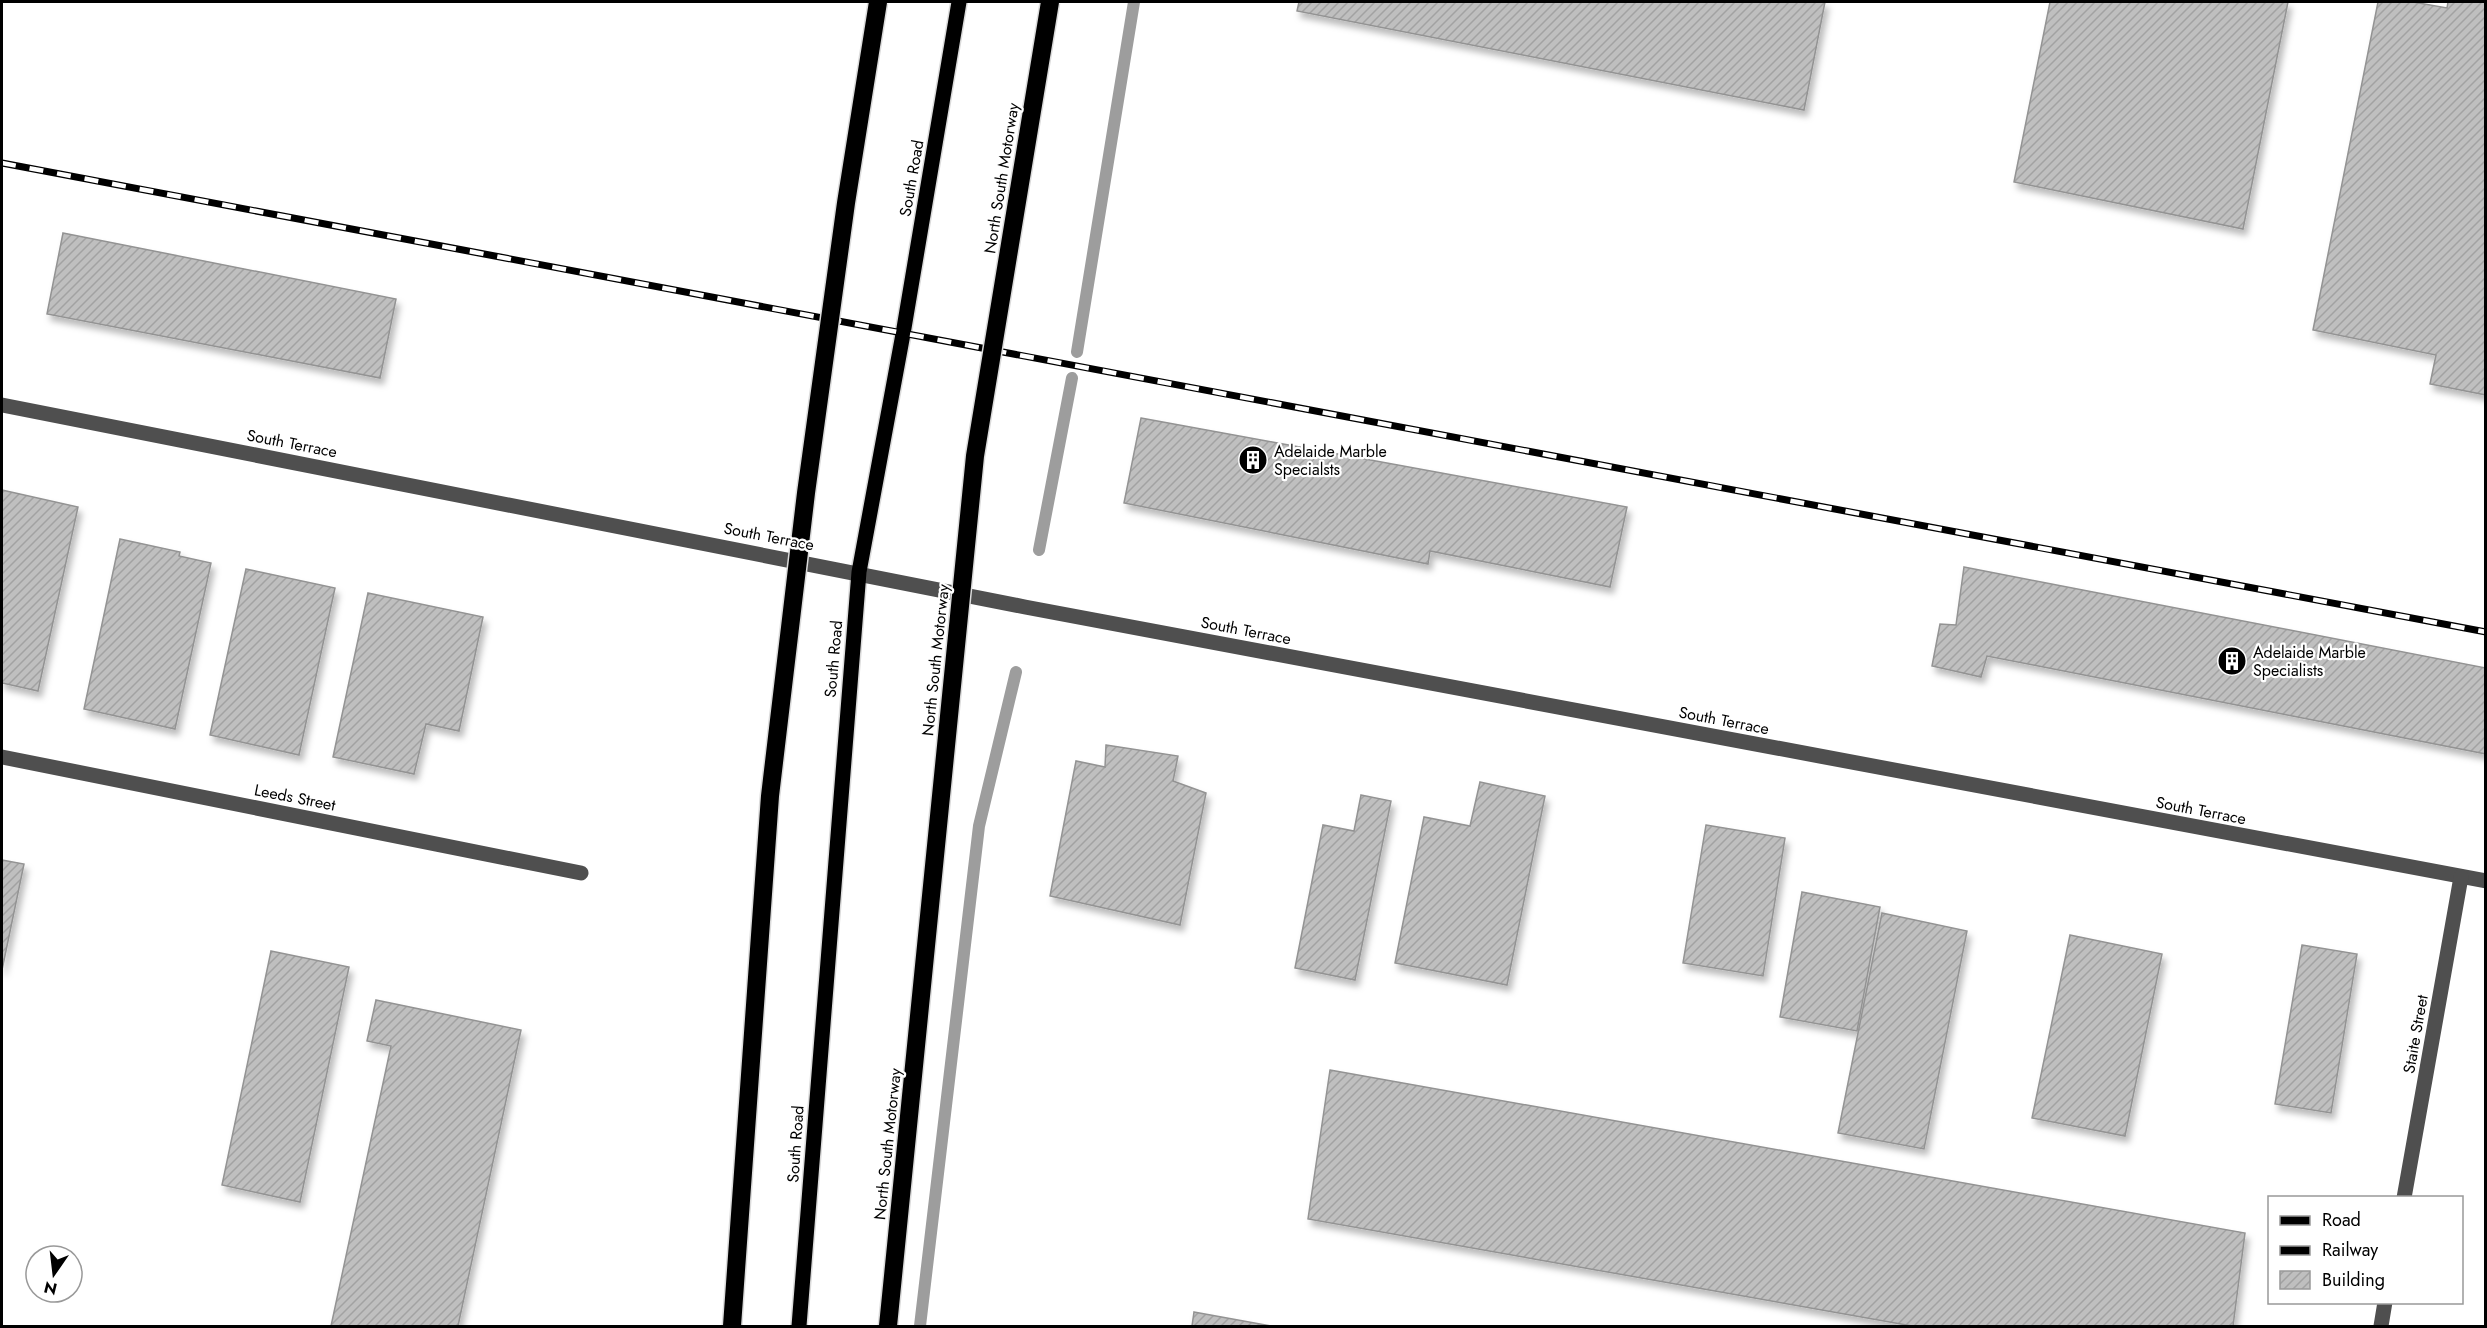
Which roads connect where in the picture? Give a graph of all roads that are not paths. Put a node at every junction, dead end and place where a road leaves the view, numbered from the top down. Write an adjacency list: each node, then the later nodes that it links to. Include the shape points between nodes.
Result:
1 (878, 2): 12 (highway, bridge, via 811,458 770,796)
2 (959, 2): 5 (main road, South Road)
3 (1050, 2): 14 (highway, North South Motorway, bridge, via 975,456)
4 (2, 405): 5 (street, South Terrace)
5 (859, 572): 8 (street, South Terrace); 13 (main road, South Road)
6 (2, 757): 7 (street, Leeds Street)
7 (581, 873)
8 (2461, 877): 9 (street, South Terrace); 10 (street, Staite Street)
9 (2486, 881)
10 (2404, 1196)
11 (2385, 1304): 15 (street)
12 (732, 1326)
13 (799, 1326)
14 (888, 1326)
15 (2381, 1326)

